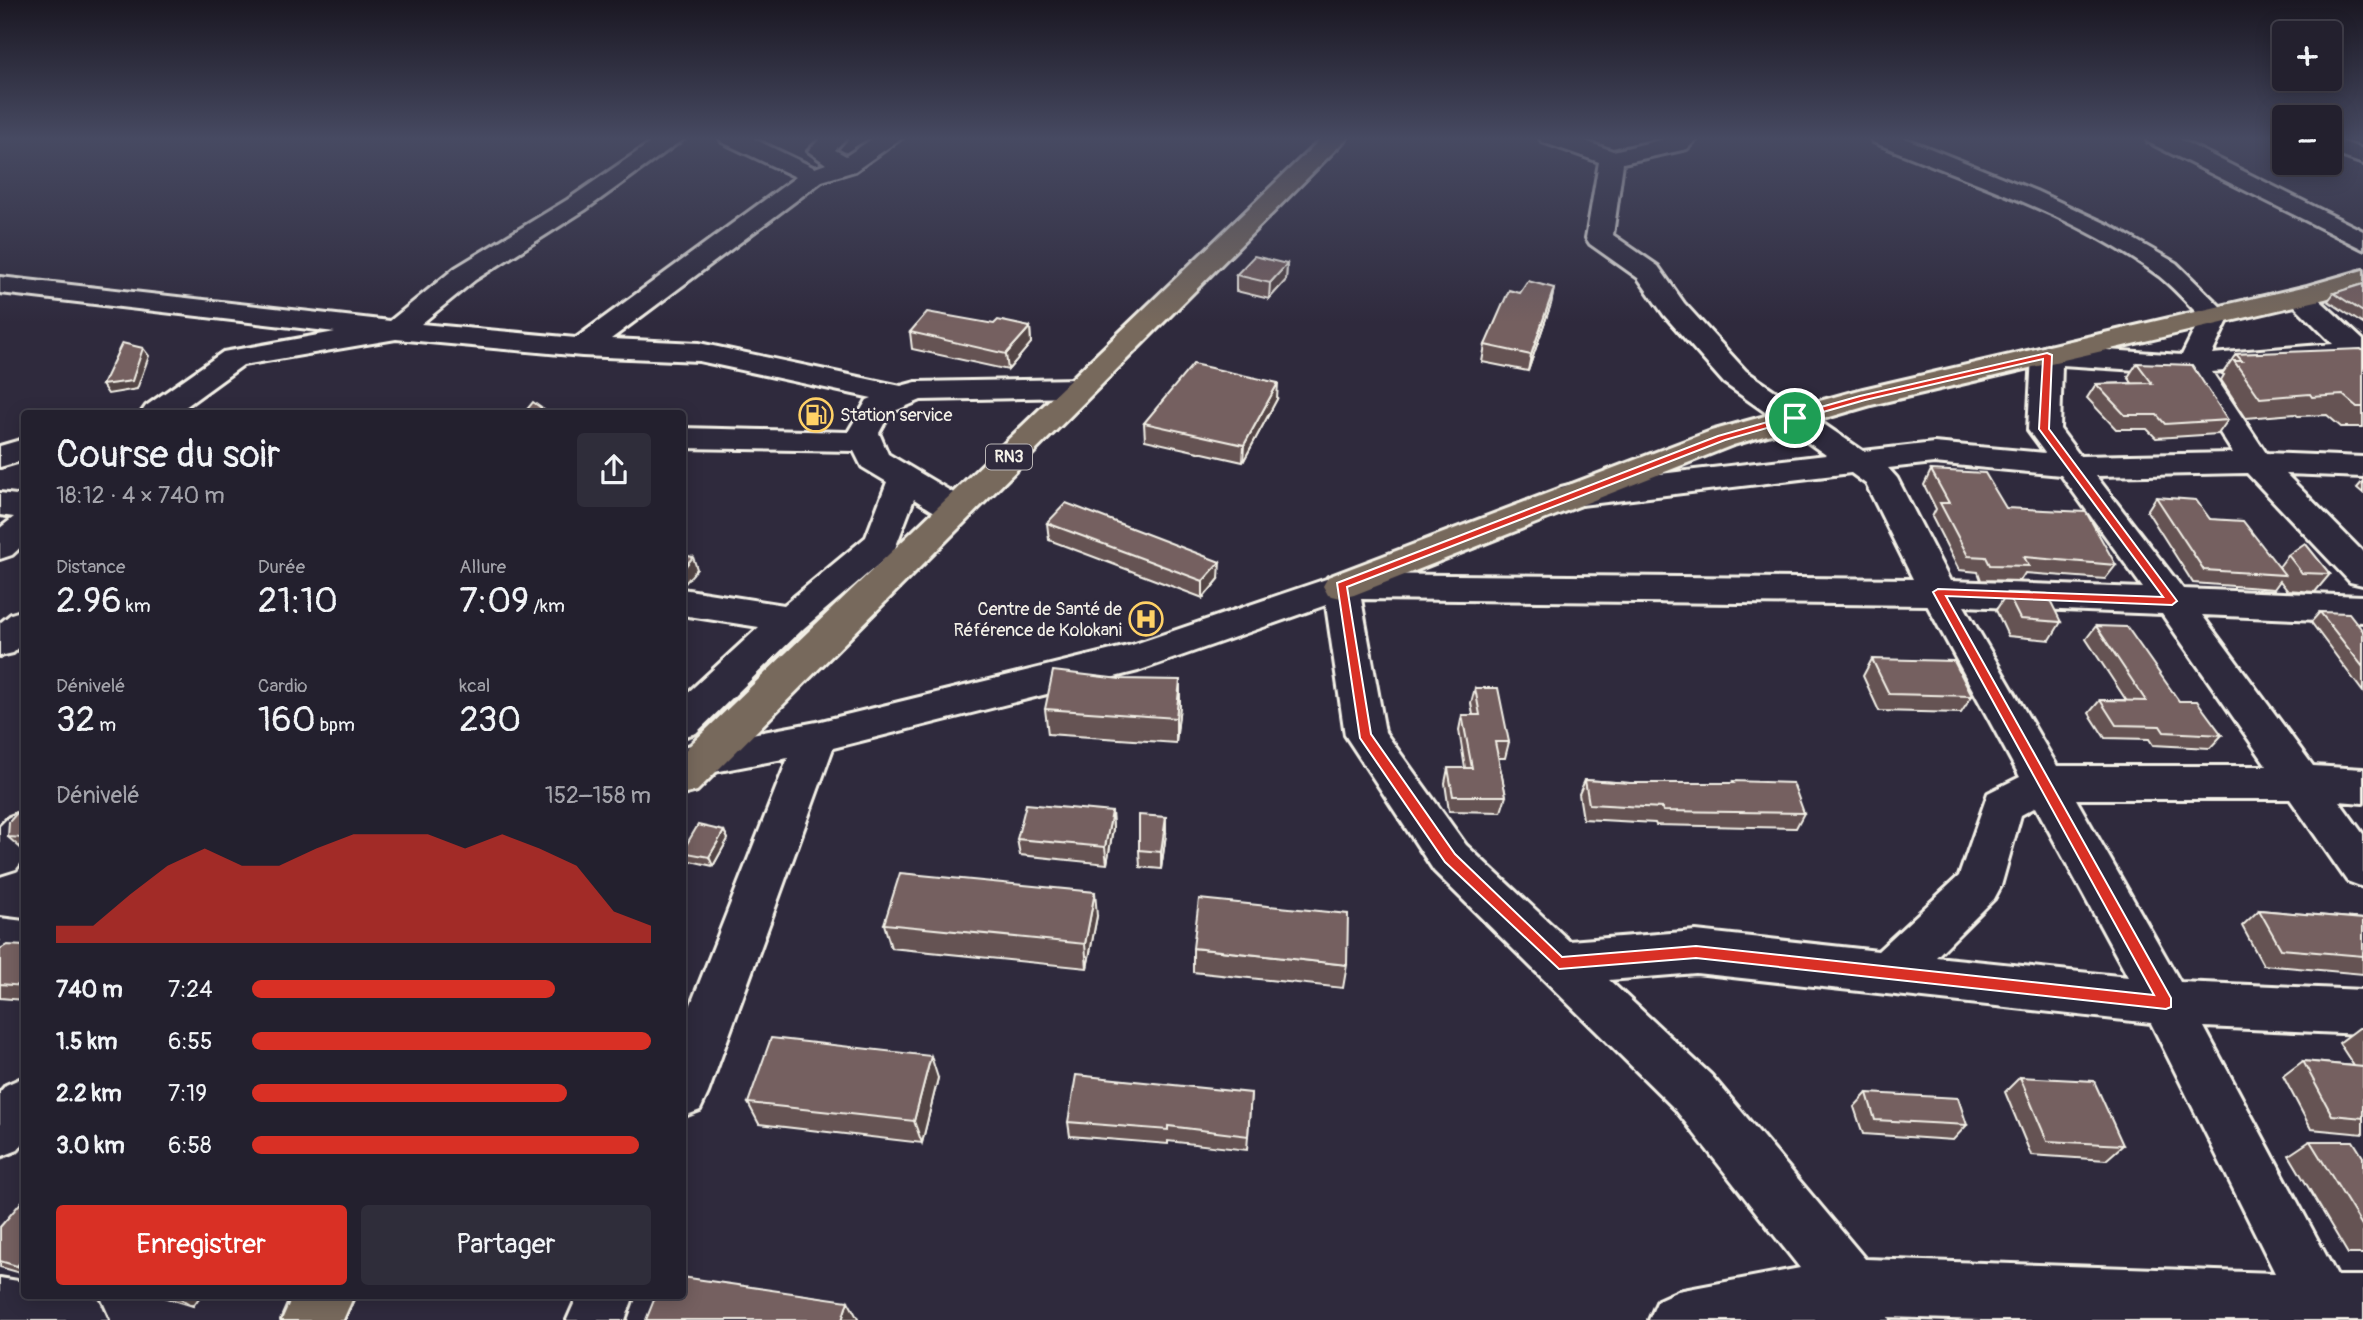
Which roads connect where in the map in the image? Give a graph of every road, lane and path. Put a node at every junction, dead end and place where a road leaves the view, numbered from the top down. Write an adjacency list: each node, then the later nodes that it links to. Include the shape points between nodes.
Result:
1 (585, 199): 12 (street, via 466,274)
2 (768, 199): 13 (street)
3 (1274, 199): 17 (main road, RN3)
4 (1606, 199): 20 (street, via 1600,238 1648,272 1674,309 1735,377)
5 (2031, 199): 11 (street, via 2168,270)
6 (2279, 199): 7 (street)
7 (2363, 241)
8 (2363, 278): 10 (main road)
9 (0, 285): 12 (street)
10 (2300, 297): 11 (main road); 14 (street)
11 (2216, 316): 15 (main road); 16 (street)
12 (396, 330): 13 (street); 19 (street, via 234,358)
13 (582, 347): 18 (street, via 699,352)
14 (2361, 352): 16 (street)
15 (2047, 355): 16 (street); 20 (main road); 27 (street, via 2044,429)
16 (2192, 365): 26 (street)
17 (1079, 388): 18 (street, via 916,391); 33 (main road, RN3)
18 (904, 396): 22 (street, via 878,407 863,433)
19 (162, 410)
20 (1795, 418): 25 (street); 30 (main road, via 1721,438)
21 (686, 438): 22 (street)
22 (867, 442): 29 (street, via 874,460)
23 (21, 450): 24 (street)
24 (0, 457)
25 (1855, 460): 27 (street, via 1934,453); 30 (street); 38 (street, via 1880,478)
26 (2256, 463): 27 (street); 28 (street); 36 (street)
27 (2071, 466): 39 (street)
28 (2363, 467)
29 (904, 480): 33 (street); 42 (street, via 882,543)
30 (1571, 495): 37 (main road)
31 (0, 504): 32 (street)
32 (21, 507)
33 (955, 509): 49 (main road, RN3)
34 (21, 528): 35 (street)
35 (0, 547)
36 (2363, 573)
37 (1341, 586): 38 (street); 48 (street, via 1138,657); 58 (street, via 1365,734 1450,858)
38 (1938, 592): 39 (street); 51 (street)
39 (2172, 601): 41 (street); 50 (street)
40 (686, 603): 42 (street)
41 (2363, 609)
42 (792, 619): 47 (street)
43 (21, 626): 44 (street)
44 (0, 643)
45 (0, 656): 46 (street)
46 (21, 659)
47 (686, 718)
48 (817, 737): 49 (street); 62 (street)
49 (690, 766)
50 (2301, 782): 51 (street); 52 (street); 55 (street)
51 (2045, 783): 59 (street, via 2003,805 1978,886); 60 (street)
52 (2363, 786)
53 (21, 832): 54 (street)
54 (0, 856)
55 (2363, 868)
56 (0, 938): 57 (street)
57 (21, 941)
58 (1559, 963): 59 (street, via 1696,952); 69 (street, via 1693,1092)
59 (1887, 973): 60 (street)
60 (2166, 1003): 61 (street); 71 (street)
61 (2363, 1012)
62 (686, 1082)
63 (21, 1089): 64 (street)
64 (0, 1101)
65 (21, 1106): 66 (street)
66 (0, 1132)
67 (324, 1299): 73 (main road)
68 (604, 1299): 74 (street)
69 (1856, 1304): 71 (street); 75 (street)
70 (0, 1307): 72 (street)
71 (2338, 1310)
72 (79, 1320)
73 (312, 1320)
74 (596, 1320)
75 (1678, 1320)

